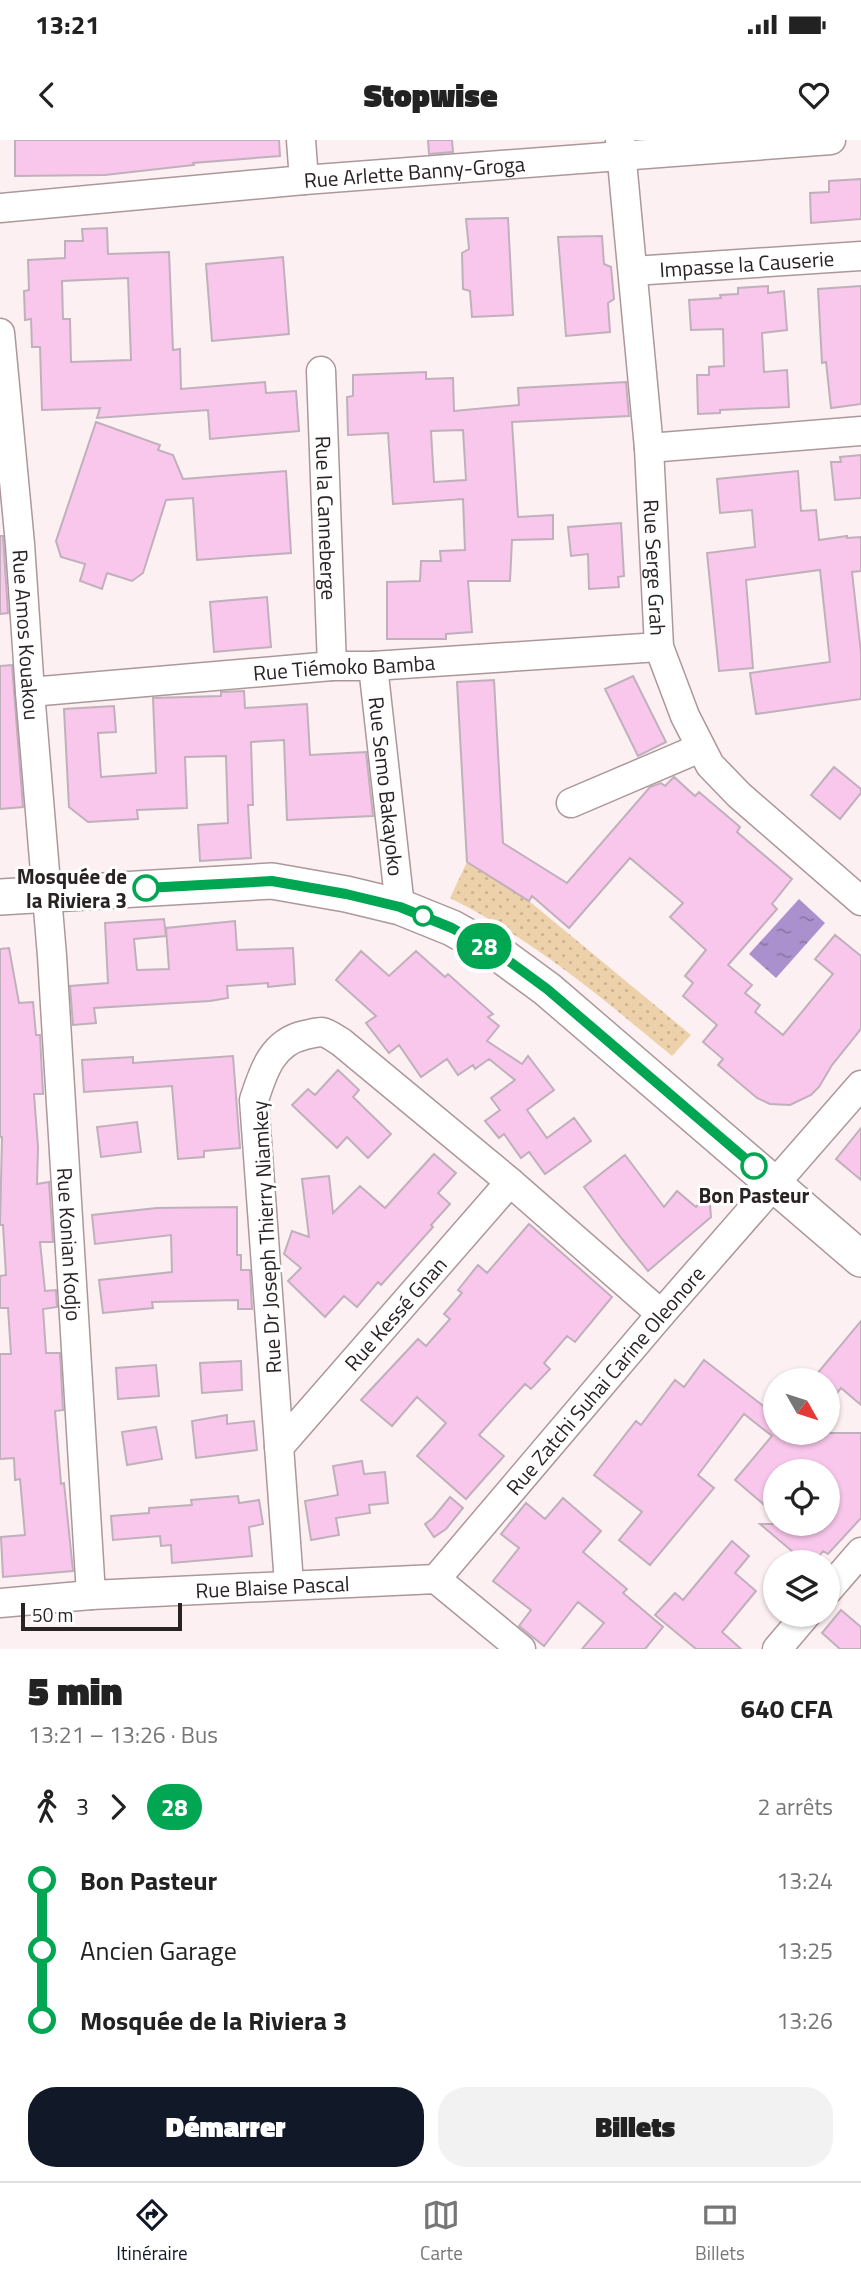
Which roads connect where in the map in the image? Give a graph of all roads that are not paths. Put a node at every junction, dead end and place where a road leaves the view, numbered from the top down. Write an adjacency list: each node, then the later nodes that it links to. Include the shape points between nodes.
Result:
1 (301, 140): 4 (street)
2 (831, 140): 3 (street, Rue Arlette Banny-Groga)
3 (621, 147): 4 (street, Rue Arlette Banny-Groga); 7 (street, Rue Serge Grah)
4 (304, 180): 5 (street, Rue Arlette Banny-Groga)
5 (0, 208)
6 (861, 256): 7 (street, Impasse la Causerie)
7 (633, 271): 11 (street, Rue Serge Grah)
8 (0, 333): 12 (street, Rue Amos Kouakou)
9 (321, 371): 14 (street, Rue la Canneberge)
10 (861, 431): 11 (street)
11 (649, 448): 13 (street, Rue Serge Grah)
12 (10, 545): 16 (street, Rue Amos Kouakou)
13 (659, 647): 15 (street, Rue Tiémoko Bamba); 17 (street, Rue Serge Grah)
14 (332, 666): 15 (street, Rue Tiémoko Bamba); 16 (street, Rue Tiémoko Bamba)
15 (373, 666): 22 (street, Rue Semo Bakayoko)
16 (30, 692): 19 (street, Rue Amos Kouakou)
17 (700, 748): 18 (street); 21 (street, Rue Serge Grah, via 739,795)
18 (571, 803)
19 (48, 894): 20 (main road); 22 (main road, via 272,881); 33 (street, Rue Konian Kodjo)
20 (0, 897)
21 (861, 901)
22 (400, 907): 25 (main road, via 462,933 547,989)
23 (861, 1086): 25 (street, Rue Zatchi Suhai Carine Oleonore)
24 (510, 1182): 27 (street, Rue Dr Joseph Thierry Niamkey); 28 (street, Rue Kessé Gnan); 28 (street, Rue Dr Joseph Thierry Niamkey, via 341,1042 322,1032 302,1035 274,1053 254,1100)
25 (775, 1183): 26 (main road); 27 (street, Rue Zatchi Suhai Carine Oleonore)
26 (861, 1259)
27 (661, 1314): 31 (street, Rue Zatchi Suhai Carine Oleonore)
28 (279, 1447): 32 (street, Rue Dr Joseph Thierry Niamkey)
29 (861, 1552): 30 (street)
30 (840, 1576)
31 (436, 1579): 32 (street, Rue Blaise Pascal); 36 (street)
32 (289, 1584): 33 (street, Rue Blaise Pascal)
33 (91, 1595): 34 (street, Rue Blaise Pascal)
34 (0, 1603)
35 (796, 1627): 37 (street)
36 (521, 1649)
37 (777, 1649)

